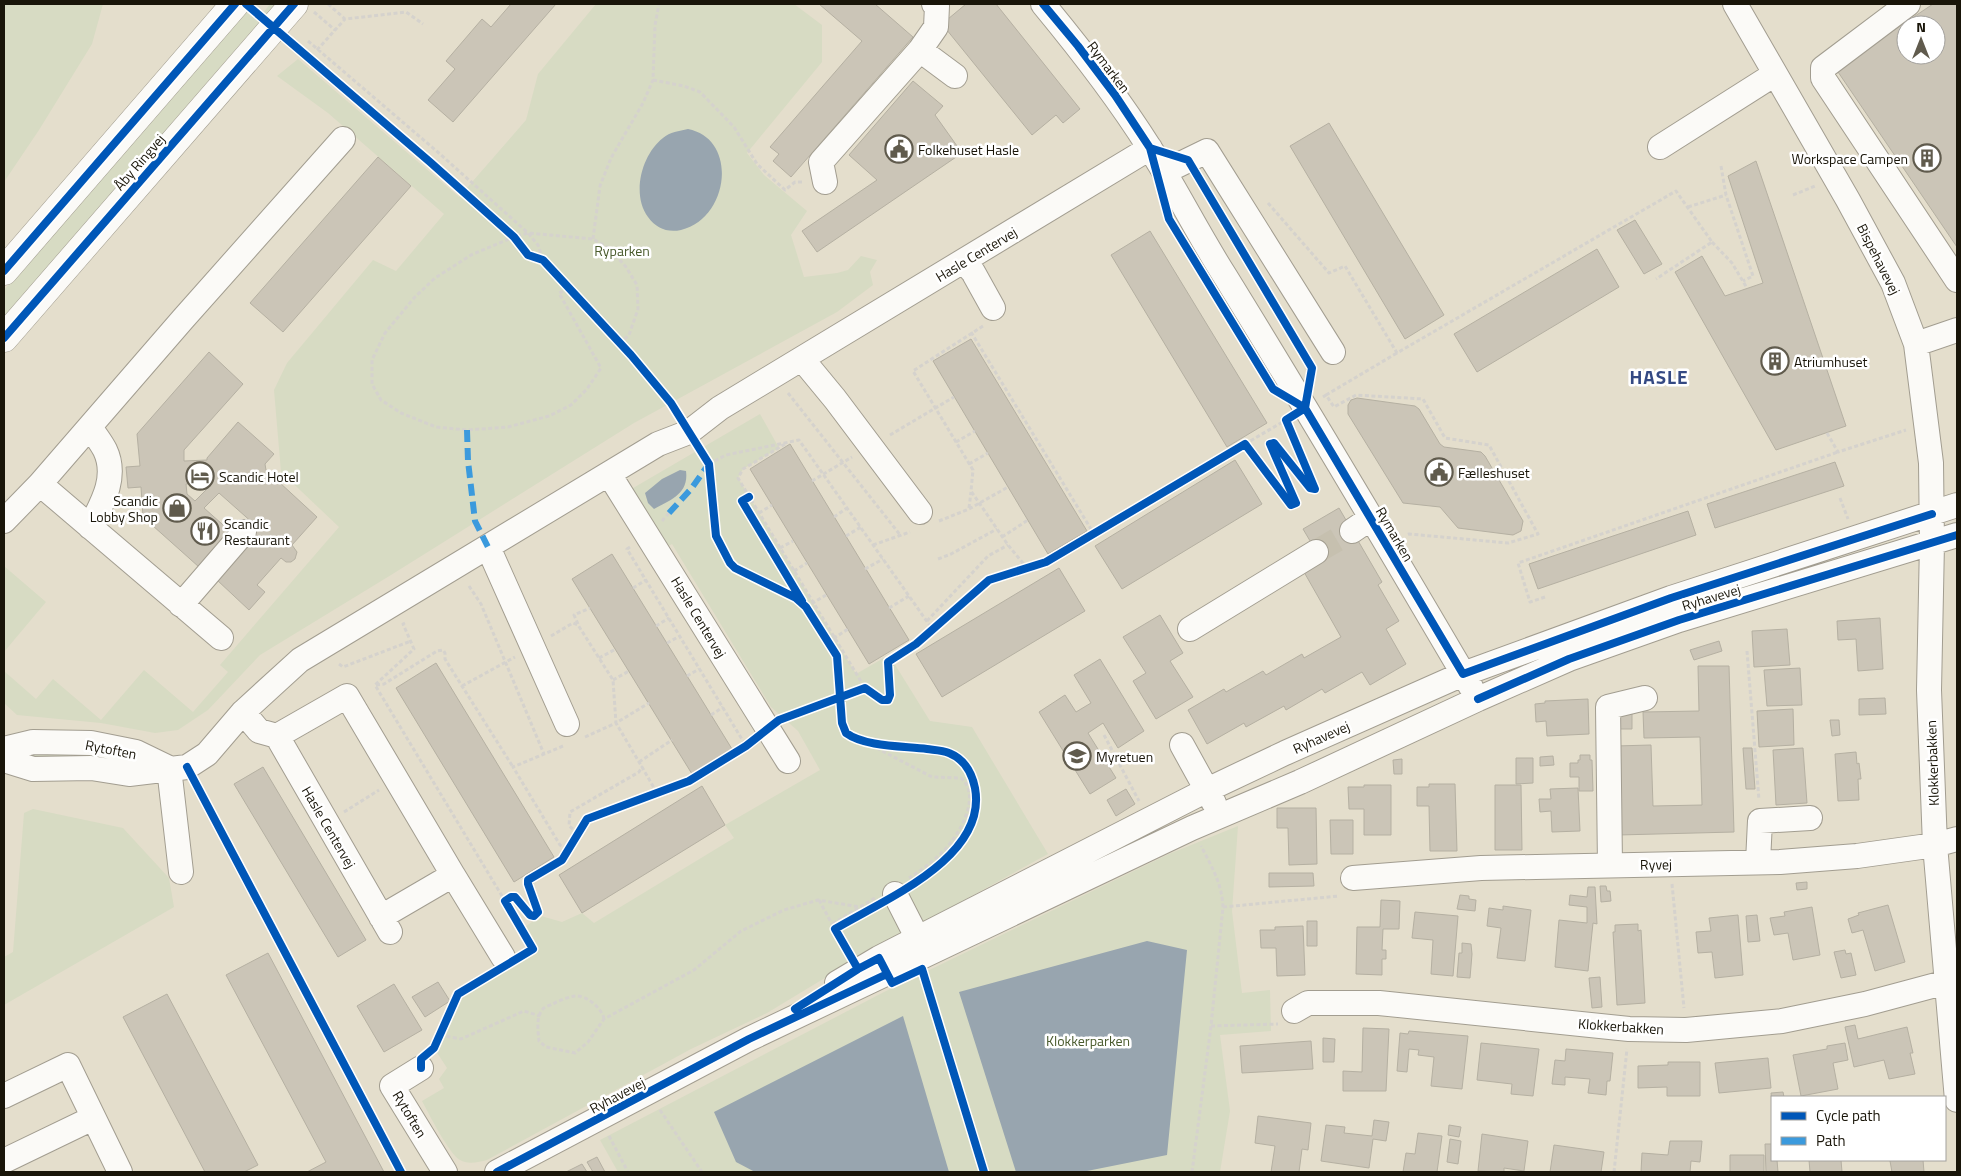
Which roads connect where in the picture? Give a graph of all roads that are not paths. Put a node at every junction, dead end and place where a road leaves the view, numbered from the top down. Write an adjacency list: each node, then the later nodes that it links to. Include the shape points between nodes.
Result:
1 (235, 4): 16 (main road)
2 (294, 4): 20 (main road, Åby Ringvej)
3 (934, 4): 7 (street, via 936,27)
4 (1043, 4): 12 (street, Rymarken, via 1078,46)
5 (1735, 4): 8 (street, Bispehavevej)
6 (1908, 4): 17 (street, via 1823,68 1822,78)
7 (920, 50): 9 (street); 14 (street, via 821,162)
8 (1775, 74): 11 (street); 21 (street, Bispehavevej, via 1893,283)
9 (956, 76)
10 (343, 139): 24 (street)
11 (1660, 147)
12 (1150, 148): 13 (street, Rymarken); 15 (street, Hasle Centervej)
13 (1164, 172): 22 (street, via 1207,151); 40 (street, Rymarken, via 1223,274 1296,414 1362,524 1386,544)
14 (825, 182)
15 (964, 262): 18 (street, via 973,272); 23 (street, Hasle Centervej)
16 (4, 271)
17 (1957, 280)
18 (990, 316)
19 (1957, 330): 21 (street)
20 (4, 338)
21 (1916, 344): 29 (street, Bispehavevej, via 1931,463)
22 (1333, 352)
23 (802, 359): 25 (street, Hasle Centervej, via 720,408 689,432 658,444); 28 (street)
24 (90, 428): 26 (street); 31 (street, via 106,451 110,476 104,500)
25 (609, 474): 35 (street, Hasle Centervej); 49 (street, Hasle Centervej)
26 (40, 484): 30 (street); 31 (street)
27 (1957, 505): 29 (street, Ryhavevej)
28 (920, 512)
29 (1932, 514): 34 (street, Bispehavevej); 40 (street, Ryhavevej, via 1672,598)
30 (4, 521)
31 (90, 527): 37 (street)
32 (244, 532): 37 (street)
33 (1957, 535): 34 (street, Ryhavevej)
34 (1932, 543): 42 (street, Ryhavevej, via 1679,620 1569,659); 55 (street, Klokkerbakken, via 1929,690)
35 (488, 547): 43 (street, Hasle Centervej, via 300,660); 44 (street)
36 (1316, 552): 38 (street)
37 (181, 605): 39 (street)
38 (1190, 629)
39 (221, 638)
40 (1464, 674): 42 (street, Rymarken); 51 (street, Ryhavevej)
41 (1645, 698): 57 (street, via 1608,706)
42 (1478, 699): 52 (street, Ryhavevej)
43 (244, 712): 45 (street, via 259,731); 50 (street, Hasle Centervej, via 207,754 187,767)
44 (573, 735)
45 (277, 736): 59 (street, via 347,696); 59 (street, Hasle Centervej, via 386,925)
46 (1182, 745): 51 (street)
47 (4, 748): 50 (street, Rytoften, via 33,742 91,743 136,752)
48 (4, 760): 50 (street, Rytoften, via 33,769 91,768 129,774)
49 (788, 761)
50 (169, 768): 58 (street)
51 (1207, 790): 52 (street); 62 (street, Ryhavevej)
52 (1221, 816): 66 (street, Ryhavevej)
53 (1810, 818): 56 (street, via 1760,821)
54 (1957, 838): 55 (street, Ryvej)
55 (1935, 844): 56 (street, Ryvej, via 1858,856); 64 (street, Klokkerbakken)
56 (1758, 862): 57 (street, Ryvej)
57 (1610, 865): 60 (street, Ryvej, via 1481,868)
58 (181, 872)
59 (453, 875): 63 (street)
60 (1353, 878)
61 (891, 891): 62 (street)
62 (918, 939): 66 (street, Ryhavevej, via 858,969)
63 (503, 957)
64 (1947, 982): 65 (street, Klokkerbakken, via 1865,1004 1782,1021 1686,1030 1629,1028 1379,1003 1308,1003); 69 (street, Klokkerbakken)
65 (1294, 1011)
66 (749, 1039): 74 (street, Ryhavevej)
67 (421, 1068): 73 (street, Rytoften, via 392,1086)
68 (4, 1096): 70 (street, via 68,1065)
69 (1957, 1100)
70 (93, 1118): 71 (street); 72 (street)
71 (4, 1161)
72 (120, 1172)
73 (445, 1172)
74 (497, 1172)

